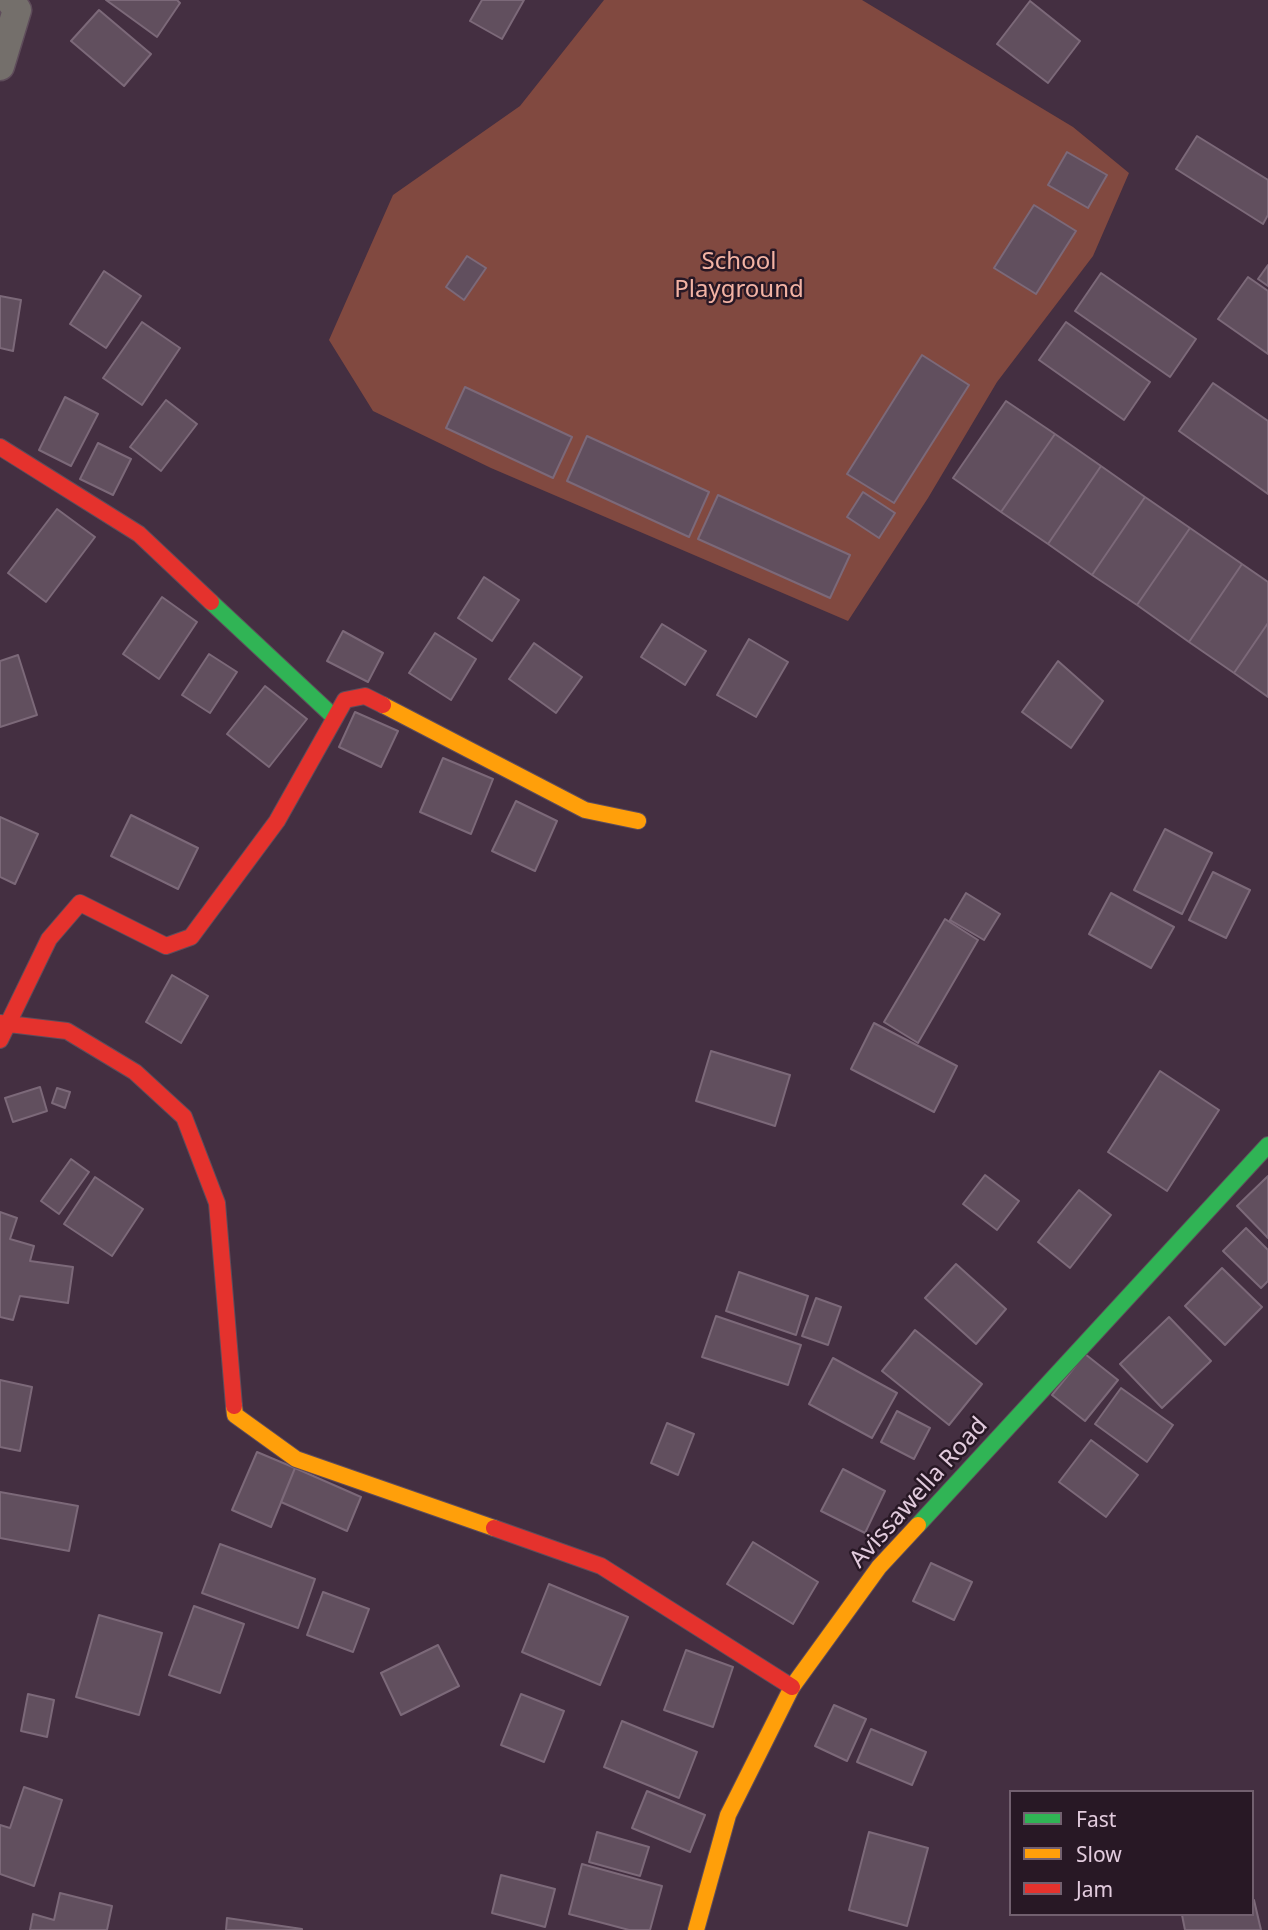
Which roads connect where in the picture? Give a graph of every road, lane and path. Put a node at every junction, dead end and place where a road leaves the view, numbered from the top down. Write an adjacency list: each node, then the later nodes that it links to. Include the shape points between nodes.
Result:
1 (10, 0): 2 (street, via 17,10)
2 (0, 66)
3 (0, 447): 4 (street, via 139,534)
4 (334, 717): 5 (street, via 345,700 365,696 585,810); 6 (street, via 278,821 191,937 166,946 80,903 49,939)
5 (638, 821)
6 (4, 1023): 7 (street); 9 (street, via 66,1031 135,1072 184,1117 217,1203 234,1415 296,1459 601,1566)
7 (0, 1040)
8 (1268, 1145): 9 (street, Avissawella Road, via 878,1567)
9 (792, 1687): 10 (street, Avissawella Road, via 728,1815)
10 (696, 1930)

